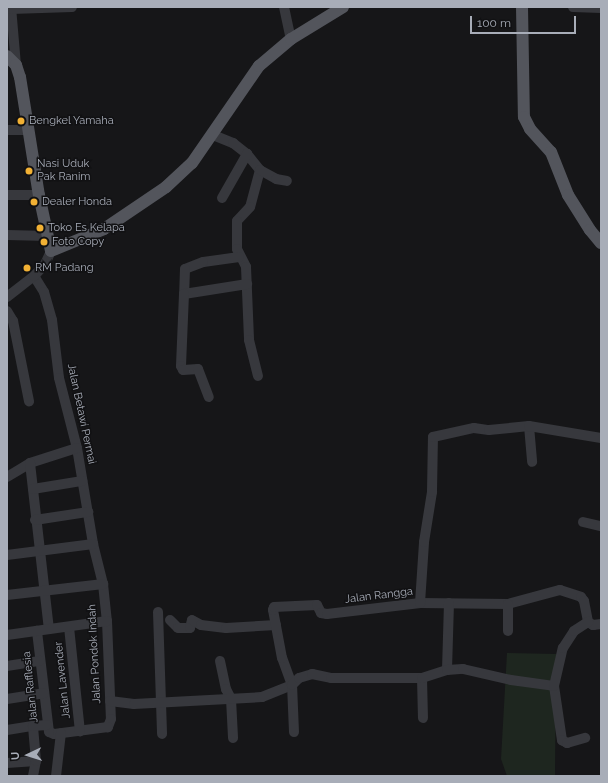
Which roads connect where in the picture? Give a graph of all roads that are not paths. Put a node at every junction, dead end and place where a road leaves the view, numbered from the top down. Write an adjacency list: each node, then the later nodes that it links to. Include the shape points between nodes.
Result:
1 (72, 7): 6 (street)
2 (284, 7): 8 (street)
3 (343, 7): 8 (main road)
4 (522, 7): 22 (main road, via 524,117 530,129 551,152 568,195)
5 (573, 7): 7 (street)
6 (11, 8): 10 (street)
7 (595, 8)
8 (291, 40): 13 (main road, via 259,66)
9 (7, 56): 10 (main road)
10 (16, 65): 12 (main road)
11 (7, 130): 12 (street)
12 (28, 130): 18 (main road)
13 (213, 135): 14 (street, via 233,143); 23 (main road, via 192,163 137,209 104,229)
14 (248, 154): 15 (street); 19 (street)
15 (260, 170): 16 (street, via 276,179); 24 (street, via 250,207 237,221)
16 (287, 181)
17 (7, 195): 18 (street)
18 (39, 195): 21 (main road)
19 (222, 198)
20 (7, 235): 21 (street)
21 (47, 236): 23 (main road)
22 (601, 243)
23 (51, 251): 25 (street)
24 (239, 257): 26 (street, via 246,267); 27 (street, via 203,262 185,269)
25 (34, 276): 28 (street); 35 (street, Jalan Betawi Permai, via 44,292 52,320 59,378)
26 (247, 284): 27 (street); 30 (street, via 248,340)
27 (184, 294): 31 (street, via 180,366 183,370 198,369)
28 (7, 297)
29 (7, 311): 32 (street, via 13,321)
30 (258, 376)
31 (209, 397)
32 (29, 401)
33 (529, 426): 34 (street, Jalan Rangga); 36 (street); 51 (street, Jalan Rangga, via 489,430 474,428 433,437 432,492 424,542)
34 (601, 438)
35 (77, 448): 37 (street); 39 (street, Jalan Betawi Permai)
36 (532, 462)
37 (30, 463): 38 (street); 40 (street)
38 (7, 478)
39 (82, 481): 40 (street); 41 (street, Jalan Betawi Permai)
40 (33, 489): 42 (street)
41 (88, 512): 42 (street); 45 (street, Jalan Betawi Permai)
42 (36, 520): 46 (street)
43 (583, 522): 44 (street)
44 (601, 526)
45 (93, 544): 46 (street); 48 (street, Jalan Betawi Permai)
46 (39, 551): 47 (street); 49 (street)
47 (7, 552)
48 (103, 584): 49 (street); 56 (street, Jalan Pondok Indah)
49 (45, 590): 50 (street); 61 (street)
50 (7, 595)
51 (420, 603): 52 (street); 59 (street, Jalan Rangga, via 328,614 321,613 317,605 274,606)
52 (450, 603): 53 (street); 68 (street)
53 (508, 604): 57 (street, via 533,595 560,590 581,597); 63 (street)
54 (158, 612): 76 (street)
55 (170, 620): 59 (street, via 178,628 190,628 192,620 201,626 226,628)
56 (108, 621): 60 (street); 75 (street, Jalan Pondok Indah)
57 (588, 622): 58 (street, via 593,625); 71 (street, via 574,631 563,648)
58 (601, 624)
59 (276, 625): 70 (street, Jalan Rangga, via 282,658)
60 (69, 627): 61 (street); 81 (street, Jalan Lavender)
61 (49, 629): 62 (street)
62 (37, 631): 64 (street); 65 (street, Jalan Rafflesia)
63 (508, 631)
64 (7, 635)
65 (40, 661): 67 (street); 72 (street, Jalan Rafflesia)
66 (220, 661): 74 (street, via 226,689)
67 (7, 666)
68 (447, 670): 69 (street); 71 (street, via 463,669)
69 (422, 678): 70 (street, via 330,678 312,674 299,678); 77 (street)
70 (292, 684): 74 (street, via 262,697); 82 (street, Jalan Rangga)
71 (554, 686): 86 (street, via 562,740 566,742)
72 (44, 693): 73 (street); 78 (street, Jalan Rafflesia)
73 (7, 699)
74 (231, 699): 76 (street); 85 (street)
75 (110, 701): 76 (street, via 134,704); 81 (street, Jalan Pondok Indah, via 110,724 105,728)
76 (162, 702): 84 (street)
77 (423, 718)
78 (47, 725): 79 (street); 83 (street, Jalan Rafflesia, via 51,734)
79 (33, 726): 80 (street); 87 (street)
80 (7, 730)
81 (80, 731): 83 (street)
82 (294, 732)
83 (61, 733): 90 (street)
84 (162, 734)
85 (233, 738)
86 (585, 738)
87 (36, 761): 88 (street); 89 (street)
88 (7, 763)
89 (33, 776)
90 (56, 776)

